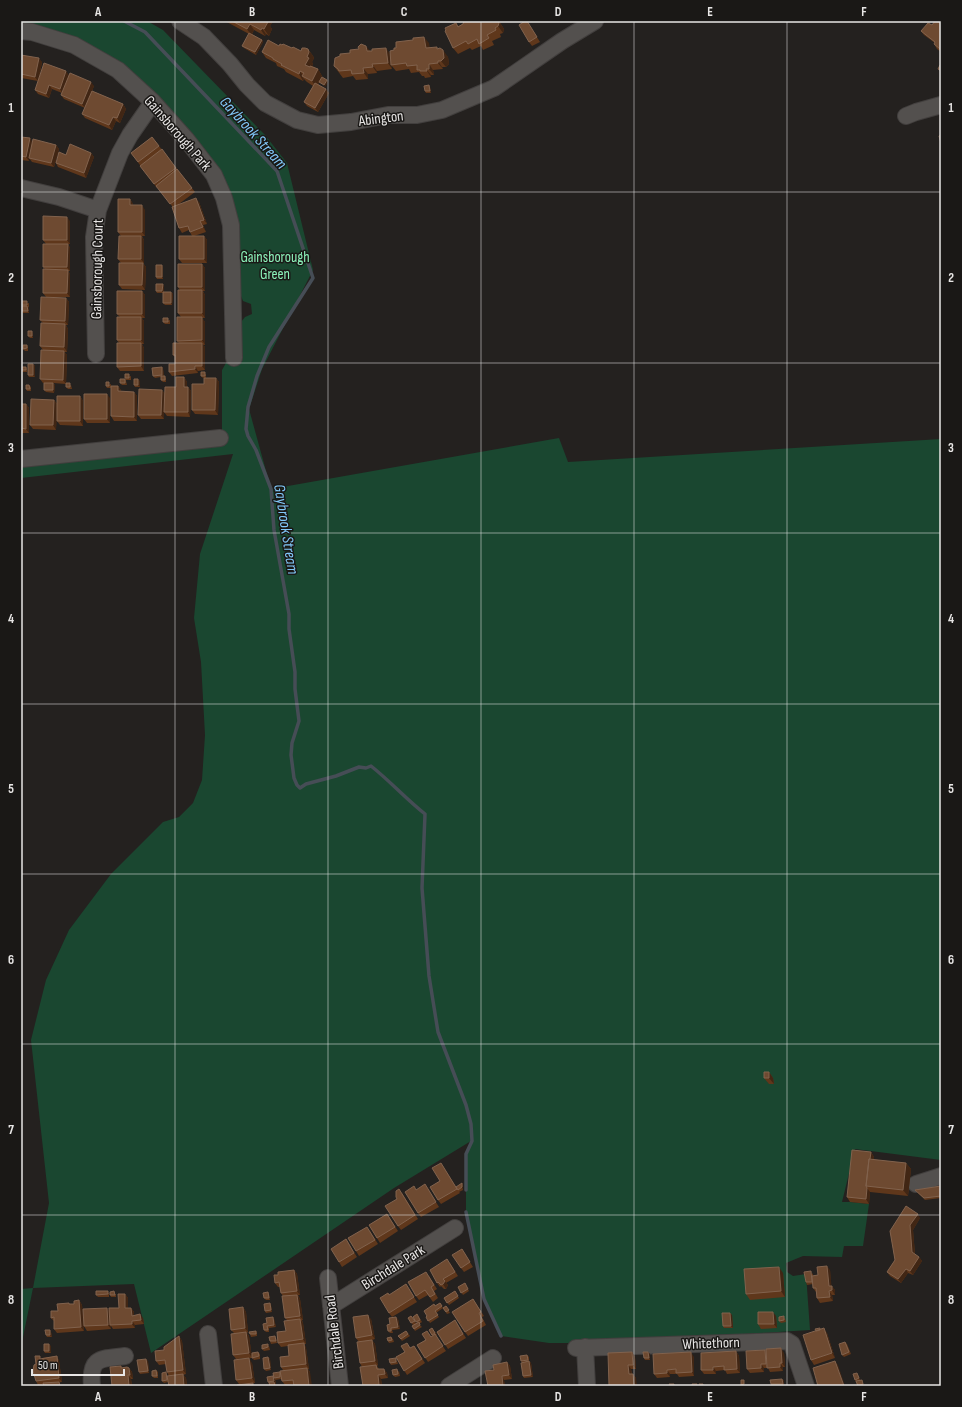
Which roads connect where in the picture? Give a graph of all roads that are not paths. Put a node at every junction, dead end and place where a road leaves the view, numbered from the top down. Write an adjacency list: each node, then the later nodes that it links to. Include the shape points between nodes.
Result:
1 (180, 21): 2 (street, Abington, via 204,37 265,103 297,120 318,125 388,115 418,115 442,110 494,88)
2 (595, 21)
3 (21, 31): 4 (street, Gainsborough Park, via 74,45 118,70)
4 (153, 102): 8 (street, Gainsborough Court, via 120,153); 10 (street, Gainsborough Park, via 214,175 224,198 231,225)
5 (941, 105): 6 (street)
6 (906, 116)
7 (21, 188): 8 (street)
8 (98, 210): 9 (street, Gainsborough Court, via 94,237)
9 (96, 354)
10 (234, 358)
11 (220, 438): 12 (street)
12 (21, 459)
13 (941, 1176): 14 (street)
14 (916, 1184)
15 (455, 1228): 17 (street, Birchdale Park)
16 (328, 1278): 17 (street, Birchdale Road)
17 (331, 1306): 24 (street, Birchdale Road)
18 (208, 1334): 23 (street)
19 (125, 1356): 22 (street, via 99,1360 93,1366)
20 (493, 1358): 21 (street)
21 (465, 1382): 25 (street)
22 (92, 1386)
23 (214, 1386)
24 (340, 1386)
25 (449, 1386)
26 (587, 1386): 27 (street, Whitethorn, via 581,1348 787,1341 792,1344)
27 (806, 1386)

